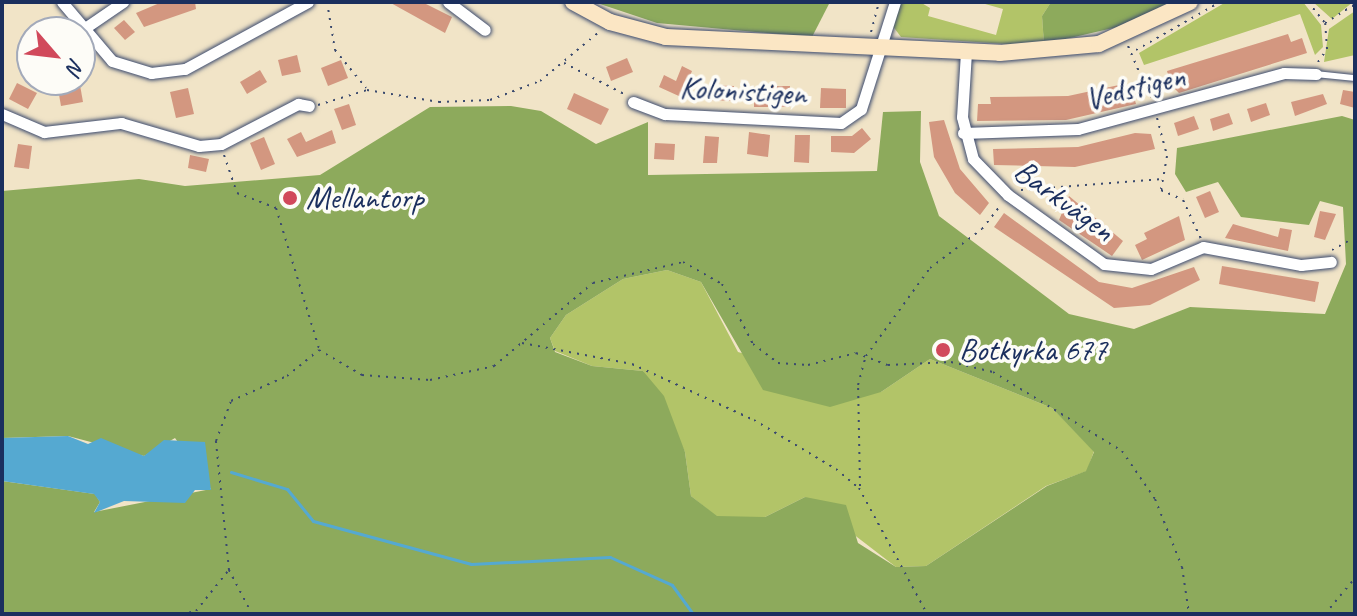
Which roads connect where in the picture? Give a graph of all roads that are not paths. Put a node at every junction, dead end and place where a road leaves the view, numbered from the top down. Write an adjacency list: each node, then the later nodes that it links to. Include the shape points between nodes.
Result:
1 (123, 2): 7 (street)
2 (308, 2): 9 (street, via 286,19 167,72 125,68)
3 (448, 2): 8 (street)
4 (573, 2): 10 (street, via 610,22 666,37)
5 (895, 2): 10 (street, Kolonistigen)
6 (1190, 2): 11 (street, via 1099,44)
7 (96, 20)
8 (485, 30)
9 (96, 42)
10 (884, 47): 11 (street); 14 (street, Kolonistigen, via 861,109 841,123 665,114)
11 (966, 52): 17 (street)
12 (1316, 74): 13 (lane); 17 (street, Vedstigen, via 1284,73 1078,129)
13 (1355, 78)
14 (633, 102)
15 (309, 106): 16 (street, via 298,104 221,144 183,143 121,123 44,132)
16 (2, 114)
17 (963, 133): 18 (street, Barkvägen, via 973,159 1008,195 1114,269 1151,269 1203,247 1301,265)
18 (1331, 262)

